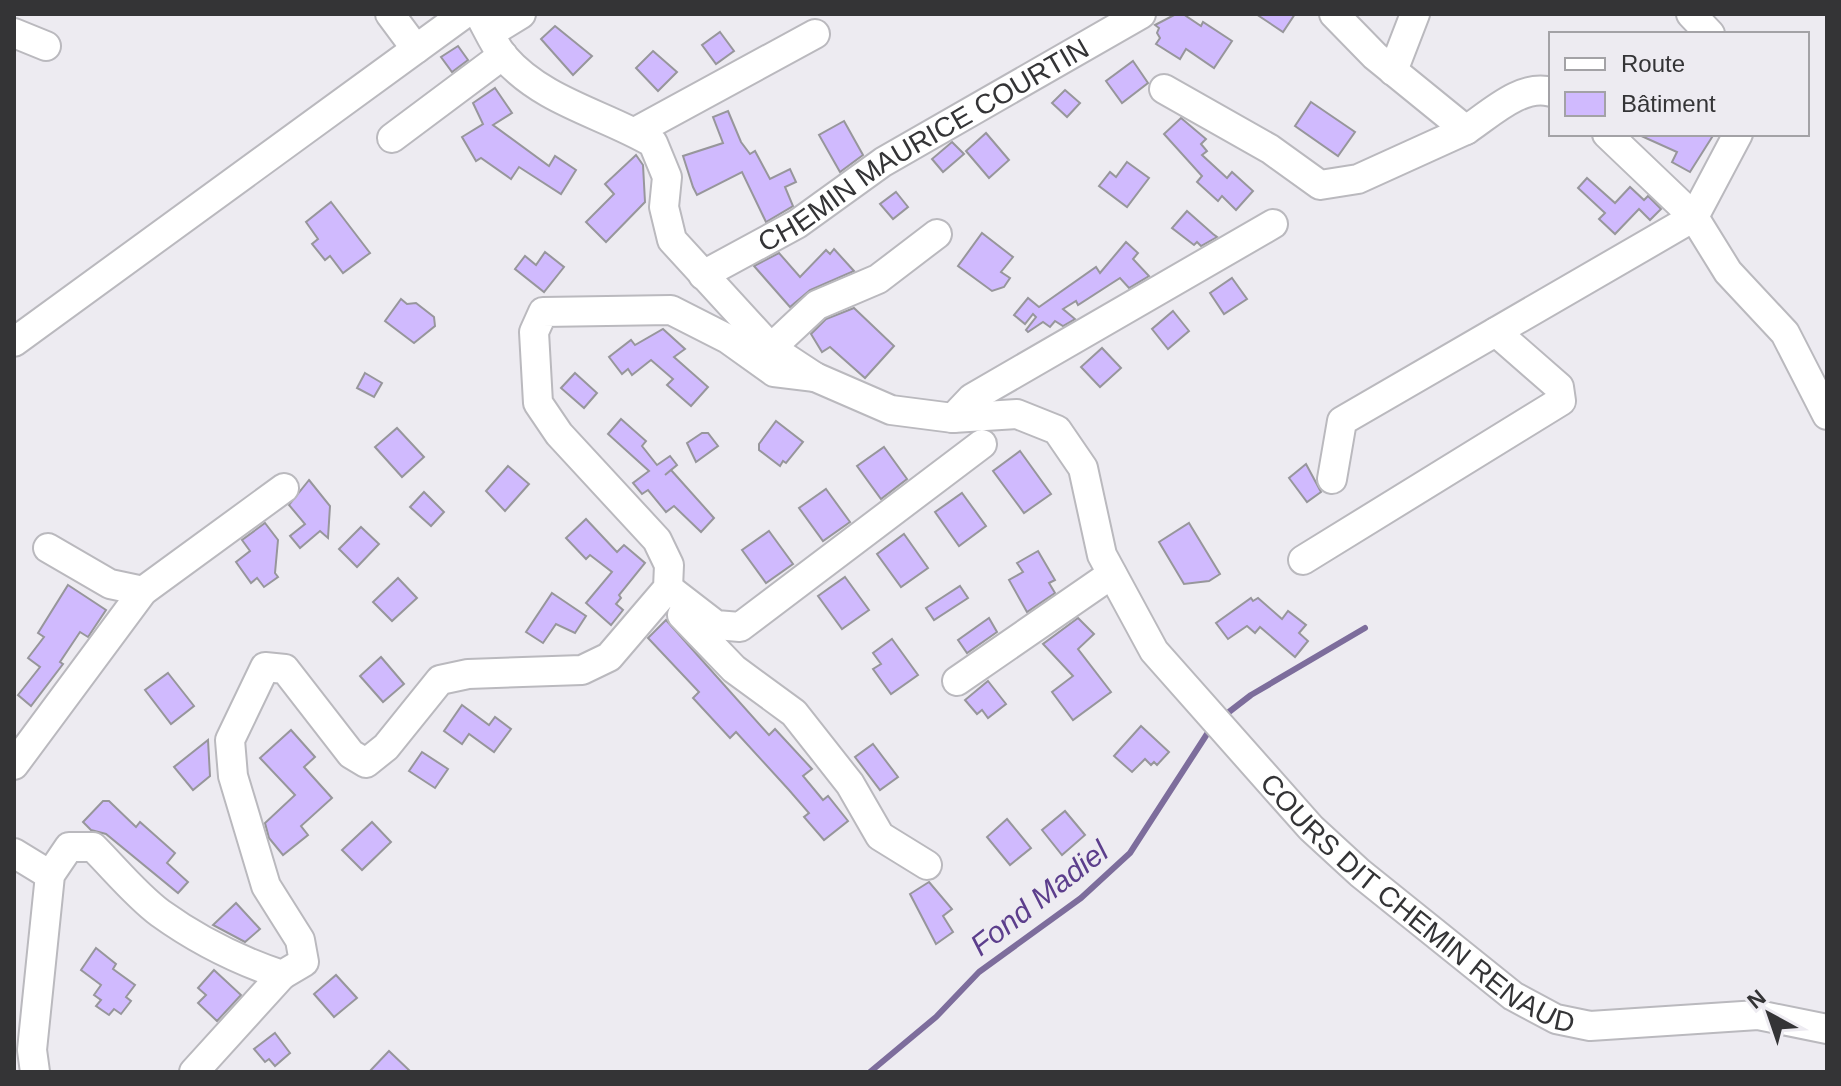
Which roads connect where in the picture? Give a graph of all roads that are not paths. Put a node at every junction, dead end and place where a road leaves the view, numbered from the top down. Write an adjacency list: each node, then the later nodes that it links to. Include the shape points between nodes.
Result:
1 (390, 14): 13 (street)
2 (464, 14): 13 (street)
3 (521, 14): 10 (street)
4 (1141, 14): 25 (street, CHEMIN MAURICE COURTIN, via 883,162 797,224)
5 (1334, 14): 14 (street)
6 (1415, 14): 14 (street)
7 (1691, 14): 8 (street)
8 (1708, 32)
9 (14, 33): 12 (street)
10 (491, 34): 18 (street, COURS DIT CHEMIN RENAUD, via 525,77 579,110); 21 (street)
11 (815, 34): 18 (street)
12 (46, 46)
13 (416, 49): 27 (street)
14 (1393, 71): 17 (street)
15 (1164, 89): 17 (street, via 1270,149 1320,185 1358,179)
16 (1549, 91): 17 (street, via 1522,94)
17 (1466, 130)
18 (635, 132): 25 (street, COURS DIT CHEMIN RENAUD, via 653,143 667,177 664,207 672,240)
19 (1609, 136): 22 (street)
20 (1737, 136): 22 (street)
21 (392, 138)
22 (1694, 217): 26 (street); 30 (street, via 1728,272 1798,351)
23 (1273, 224): 31 (street, via 972,398)
24 (937, 234): 28 (street, via 878,279 817,305)
25 (703, 275): 28 (street, COURS DIT CHEMIN RENAUD)
26 (1496, 332): 33 (street, via 1342,421); 36 (street, via 1559,387 1561,401)
27 (14, 342)
28 (771, 348): 29 (street, COURS DIT CHEMIN RENAUD)
29 (815, 377): 31 (street, COURS DIT CHEMIN RENAUD, via 891,410); 39 (street, via 774,372 728,339 671,310 543,312 534,332 538,403 559,434 657,540 669,565)
30 (1827, 415)
31 (953, 418): 37 (street, COURS DIT CHEMIN RENAUD, via 1017,414 1057,430 1083,468 1102,555)
32 (982, 444): 39 (street, via 740,627 716,625)
33 (1332, 479)
34 (284, 488): 38 (street)
35 (48, 548): 38 (street, via 110,584)
36 (1303, 560)
37 (1112, 574): 40 (street); 46 (street, COURS DIT CHEMIN RENAUD, via 1154,651 1311,828 1513,996 1556,1019 1590,1026 1758,1015)
38 (143, 591): 41 (street)
39 (665, 591): 43 (street, via 734,669 794,713 850,784 880,836); 45 (street, via 609,657 582,670 468,674 440,680 386,747 366,763 351,754 285,669 265,667 230,740 233,776 266,886 300,940 304,962)
40 (957, 681)
41 (14, 765)
42 (14, 853): 44 (street)
43 (927, 865)
44 (50, 875): 45 (street, via 69,847 93,847 158,911 192,934); 47 (street, via 32,1050)
45 (282, 975): 48 (street)
46 (1827, 1029)
47 (35, 1072)
48 (194, 1072)

